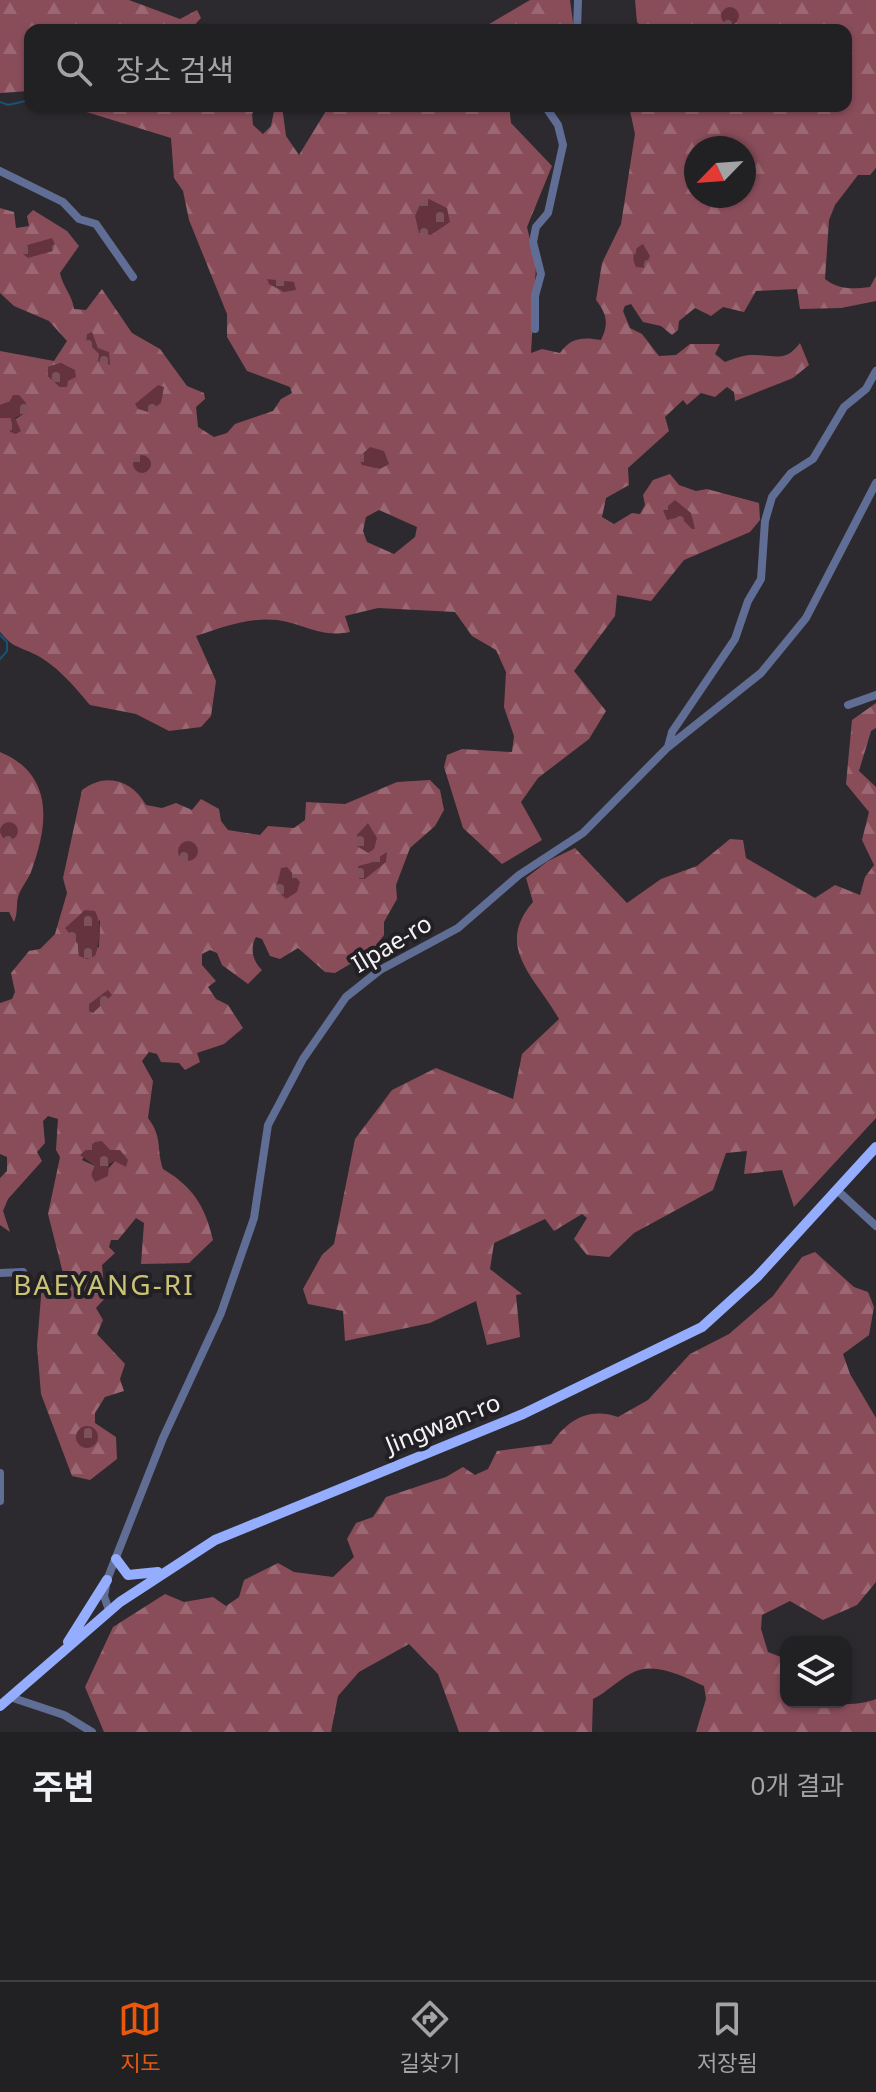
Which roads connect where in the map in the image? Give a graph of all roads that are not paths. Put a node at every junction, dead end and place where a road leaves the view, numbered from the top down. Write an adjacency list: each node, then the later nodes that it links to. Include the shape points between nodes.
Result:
1 (578, 0): 2 (street)
2 (577, 24)
3 (549, 112): 6 (street, via 563,145 548,213 536,227 533,242 541,274)
4 (0, 171): 5 (street, via 96,224)
5 (133, 277)
6 (535, 329)
7 (876, 371): 11 (street, via 866,389 844,407 813,459 791,473 772,497 761,579 735,639 672,732)
8 (876, 483): 11 (street, Ilpae-ro, via 790,641 761,673)
9 (876, 695): 10 (street)
10 (848, 705)
11 (668, 747): 19 (street, Ilpae-ro, via 583,833 519,875 458,928 380,970 346,997 303,1059 268,1125 254,1218 221,1313 163,1438)
12 (876, 1147): 13 (main road, Jingwan-ro)
13 (838, 1191): 14 (street); 20 (main road, Jingwan-ro, via 702,1327 523,1414 215,1540)
14 (876, 1226)
15 (23, 1272): 16 (street)
16 (0, 1273)
17 (0, 1473): 18 (street)
18 (0, 1501)
19 (116, 1559): 20 (main road, via 128,1575); 21 (street, Ilpae-ro)
20 (160, 1572): 22 (main road, Jingwan-ro)
21 (107, 1580): 22 (street, Ilpae-ro, via 104,1596); 23 (main road)
22 (109, 1610): 23 (main road, Jingwan-ro)
23 (65, 1648): 24 (main road, Jingwan-ro)
24 (10, 1697): 25 (main road, Jingwan-ro); 26 (street, via 64,1715)
25 (0, 1706)
26 (92, 1732)

